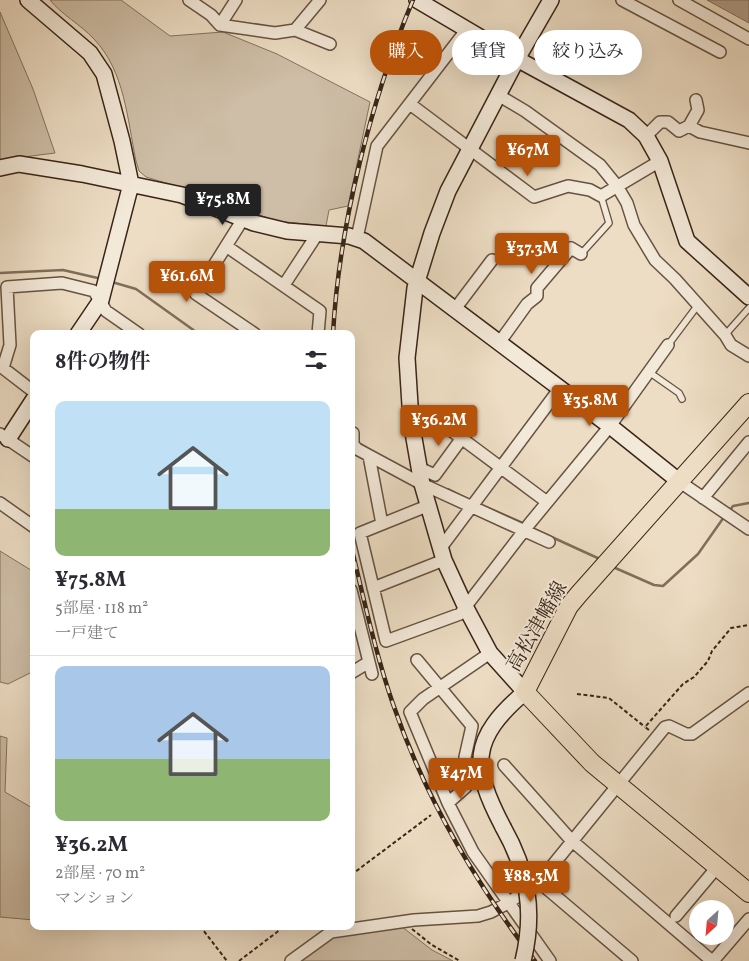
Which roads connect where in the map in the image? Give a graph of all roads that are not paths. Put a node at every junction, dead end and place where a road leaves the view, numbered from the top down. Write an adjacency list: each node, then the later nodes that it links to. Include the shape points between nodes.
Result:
1 (28, 0): 27 (street, via 90,53 104,74)
2 (189, 0): 9 (street)
3 (236, 0): 9 (street)
4 (320, 0): 11 (street)
5 (551, 0): 14 (street)
6 (622, 0): 15 (street)
7 (680, 0): 12 (street)
8 (421, 1): 10 (street)
9 (220, 25): 11 (street, via 275,33)
10 (467, 29): 20 (street)
11 (295, 30): 13 (street)
12 (749, 39)
13 (330, 44)
14 (524, 47)
15 (720, 52)
16 (524, 63): 22 (street, via 629,120)
17 (509, 75): 18 (street)
18 (498, 95): 24 (street); 28 (street, via 600,165)
19 (696, 100): 21 (street, via 698,110)
20 (410, 104): 24 (street); 32 (street, via 376,146)
21 (689, 126): 22 (street, via 679,131 668,122 660,122); 23 (street, via 700,132)
22 (646, 136): 25 (street)
23 (749, 143)
24 (470, 150): 29 (street, via 534,197 568,186 590,190); 36 (street, via 445,200)
25 (660, 161): 28 (street); 38 (street, via 686,241)
26 (0, 168): 27 (street, via 19,164)
27 (131, 184): 30 (street, via 182,196); 39 (street)
28 (617, 186): 29 (street); 40 (street, via 654,260)
29 (601, 196): 34 (lane, via 609,223)
30 (243, 219): 31 (street, via 287,231); 33 (street)
31 (318, 233): 32 (street); 37 (street)
32 (357, 238): 36 (street)
33 (226, 246): 37 (street); 45 (street, via 196,294)
34 (581, 254): 48 (street, via 571,248)
35 (492, 260): 42 (street)
36 (417, 279): 42 (street); 67 (street, via 407,358 411,421)
37 (284, 285): 46 (street, via 320,311)
38 (749, 297)
39 (100, 300): 43 (street); 44 (street, via 106,311); 51 (street, via 94,291 62,283 7,287 10,345)
40 (698, 305): 47 (street); 49 (lane)
41 (749, 308): 47 (lane)
42 (455, 309): 48 (street)
43 (81, 330)
44 (132, 330)
45 (249, 330)
46 (318, 330)
47 (725, 335): 50 (street, via 731,346)
48 (499, 343): 53 (street)
49 (668, 346): 52 (street)
50 (748, 353)
51 (1, 368): 54 (street)
52 (649, 372): 55 (lane); 59 (street)
53 (560, 388): 59 (street); 66 (street)
54 (30, 389)
55 (682, 399)
56 (749, 403): 68 (main road, 高松津幡線)
57 (30, 404): 60 (street)
58 (445, 426): 61 (street)
59 (610, 426): 68 (street); 70 (street)
60 (4, 436): 64 (street)
61 (462, 438): 66 (street); 67 (street, via 435,474)
62 (749, 442): 69 (street)
63 (355, 443): 65 (street, via 357,449)
64 (30, 455)
65 (370, 456): 67 (street); 75 (street)
66 (501, 467): 70 (street); 72 (street)
67 (420, 476): 72 (street); 73 (street)
68 (680, 482): 69 (street); 89 (main road, 高松津幡線, via 569,606)
69 (703, 498): 77 (street)
70 (547, 502): 76 (street)
71 (0, 503): 74 (street)
72 (474, 504): 76 (street); 79 (street)
73 (426, 506): 75 (street); 79 (street)
74 (30, 524)
75 (382, 524): 80 (street, via 360,533)
76 (526, 527): 78 (street); 82 (street)
77 (749, 529)
78 (549, 542)
79 (442, 554): 80 (street); 82 (street)
80 (373, 588): 82 (street, via 386,641 460,614)
81 (355, 606): 85 (street)
82 (466, 608): 83 (street)
83 (490, 653): 88 (street); 89 (street)
84 (417, 660): 88 (street)
85 (369, 662): 86 (street); 87 (street)
86 (355, 671)
87 (372, 674)
88 (439, 688): 93 (street, via 472,726 465,757 466,787); 93 (street, via 410,712)
89 (525, 692): 92 (main road, 高松津幡線, via 592,763); 104 (street, bridge, via 492,726 480,764 484,790 519,858 528,892 530,927)
90 (749, 693): 92 (street, via 698,732 686,734 669,726 656,737)
91 (504, 765): 94 (street)
92 (619, 785): 94 (street); 95 (main road, 高松津幡線)
93 (448, 803): 98 (street, via 473,852)
94 (571, 840): 96 (street); 107 (street)
95 (718, 866): 97 (main road, 高松津幡線); 99 (street)
96 (539, 882): 98 (street); 106 (street)
97 (749, 892)
98 (508, 903): 101 (street, via 478,916); 105 (street)
99 (676, 916)
100 (749, 919): 107 (street)
101 (355, 929)
102 (345, 930): 103 (street, via 331,932)
103 (291, 961)
104 (523, 961)
105 (550, 961)
106 (632, 961)
107 (712, 961)

